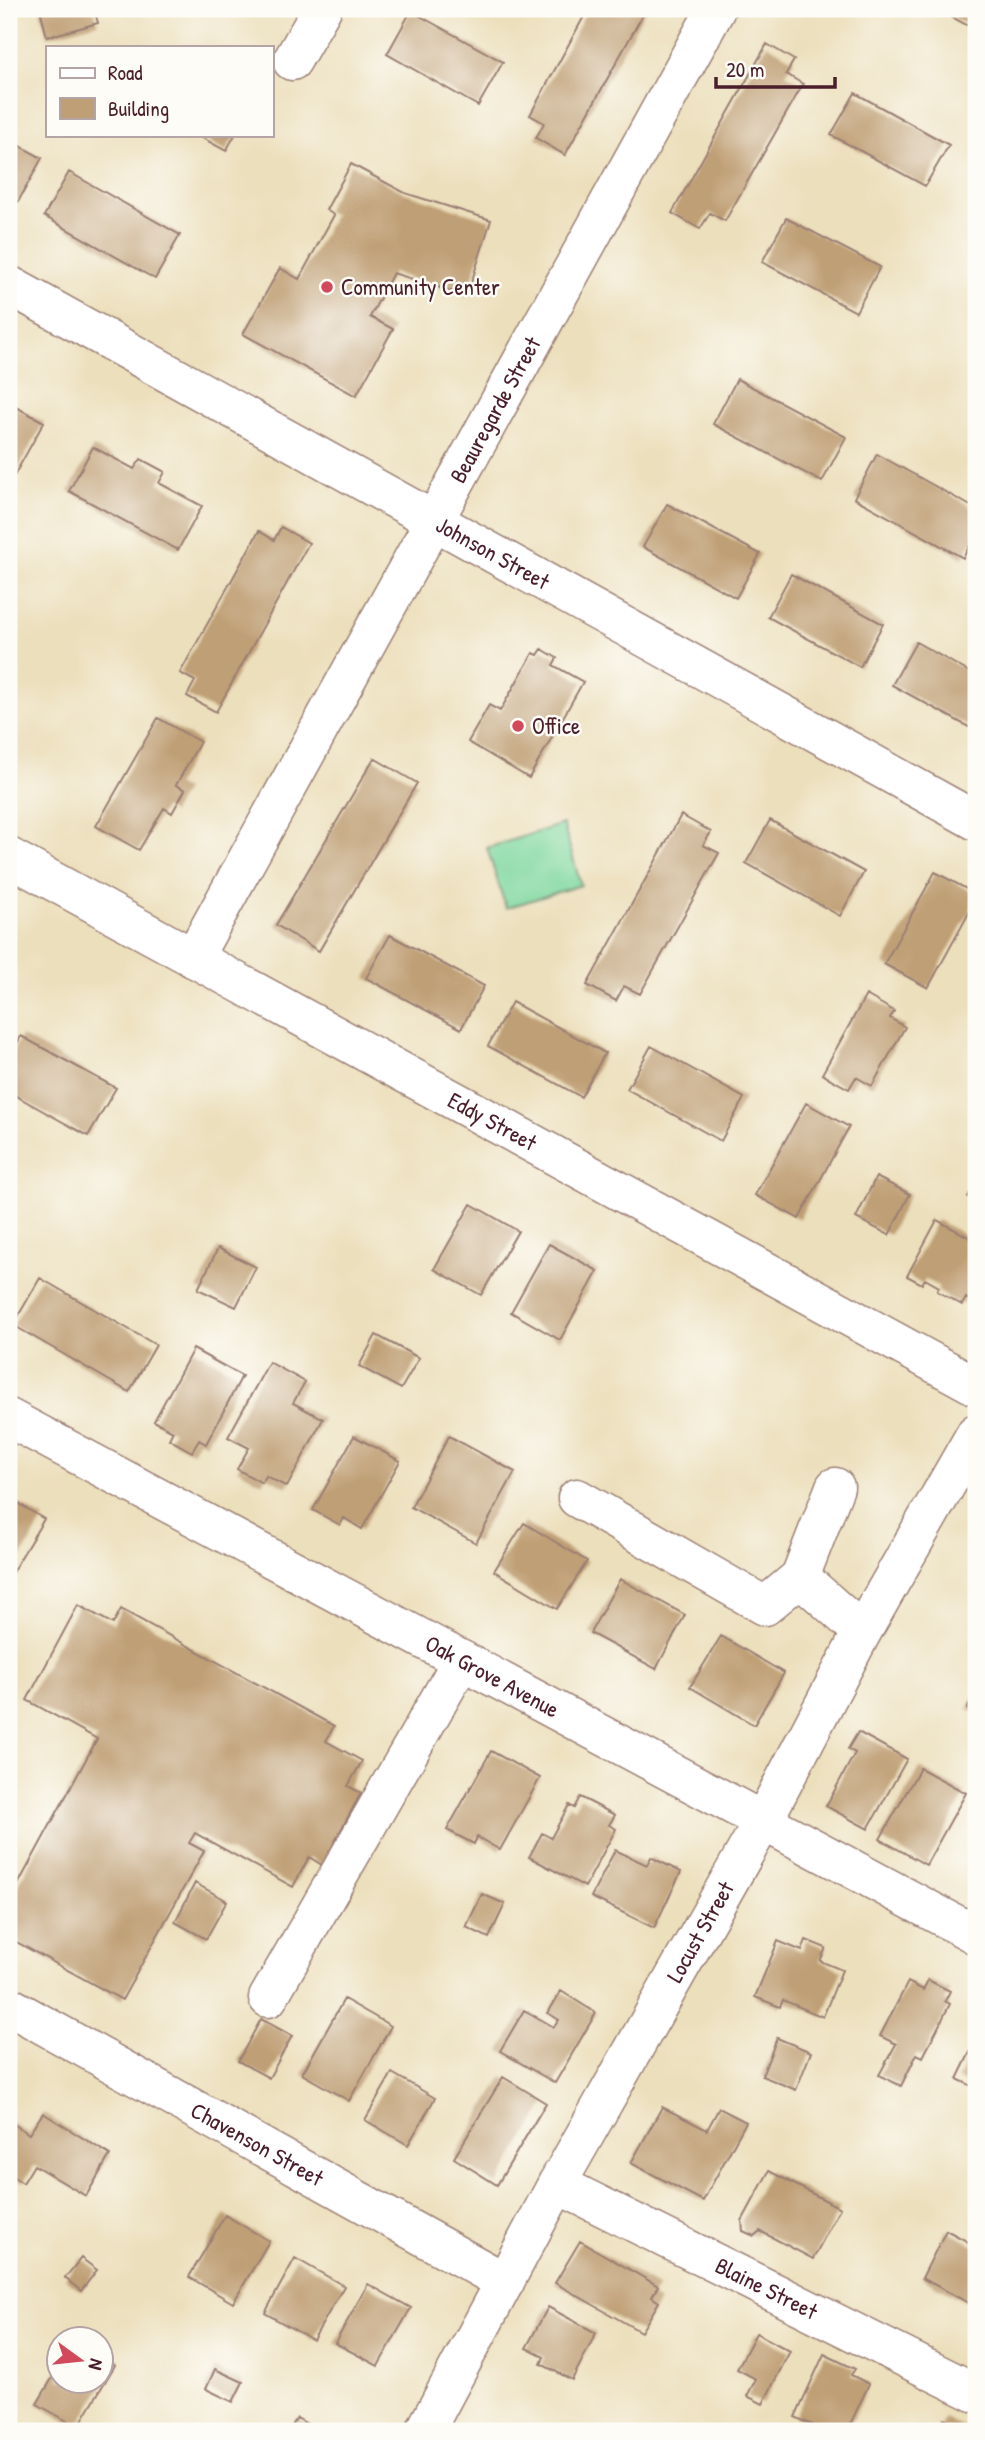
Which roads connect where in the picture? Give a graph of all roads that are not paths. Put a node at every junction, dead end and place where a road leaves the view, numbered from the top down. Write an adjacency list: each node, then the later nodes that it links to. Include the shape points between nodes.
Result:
1 (322, 9): 3 (street)
2 (716, 9): 5 (street, Beauregarde Street)
3 (292, 61)
4 (9, 285): 5 (street, Johnson Street)
5 (434, 521): 6 (street, Johnson Street); 8 (street, Beauregarde Street)
6 (976, 821)
7 (9, 857): 8 (street, Eddy Street)
8 (193, 958): 9 (street, Eddy Street)
9 (976, 1386)
10 (9, 1418): 16 (street, Oak Grove Avenue)
11 (976, 1433): 15 (street, Locust Street)
12 (835, 1487): 14 (street)
13 (577, 1498): 14 (street, via 765,1606)
14 (800, 1577): 15 (street)
15 (862, 1632): 17 (street, Locust Street)
16 (462, 1660): 17 (street, Oak Grove Avenue); 19 (street)
17 (762, 1823): 18 (street, Oak Grove Avenue); 21 (street, Locust Street)
18 (976, 1935)
19 (268, 1998)
20 (9, 2006): 22 (street, Chavenson Street)
21 (557, 2184): 22 (street, Locust Street); 23 (street, Blaine Street)
22 (505, 2282): 24 (street, Locust Street)
23 (976, 2393)
24 (425, 2431)

